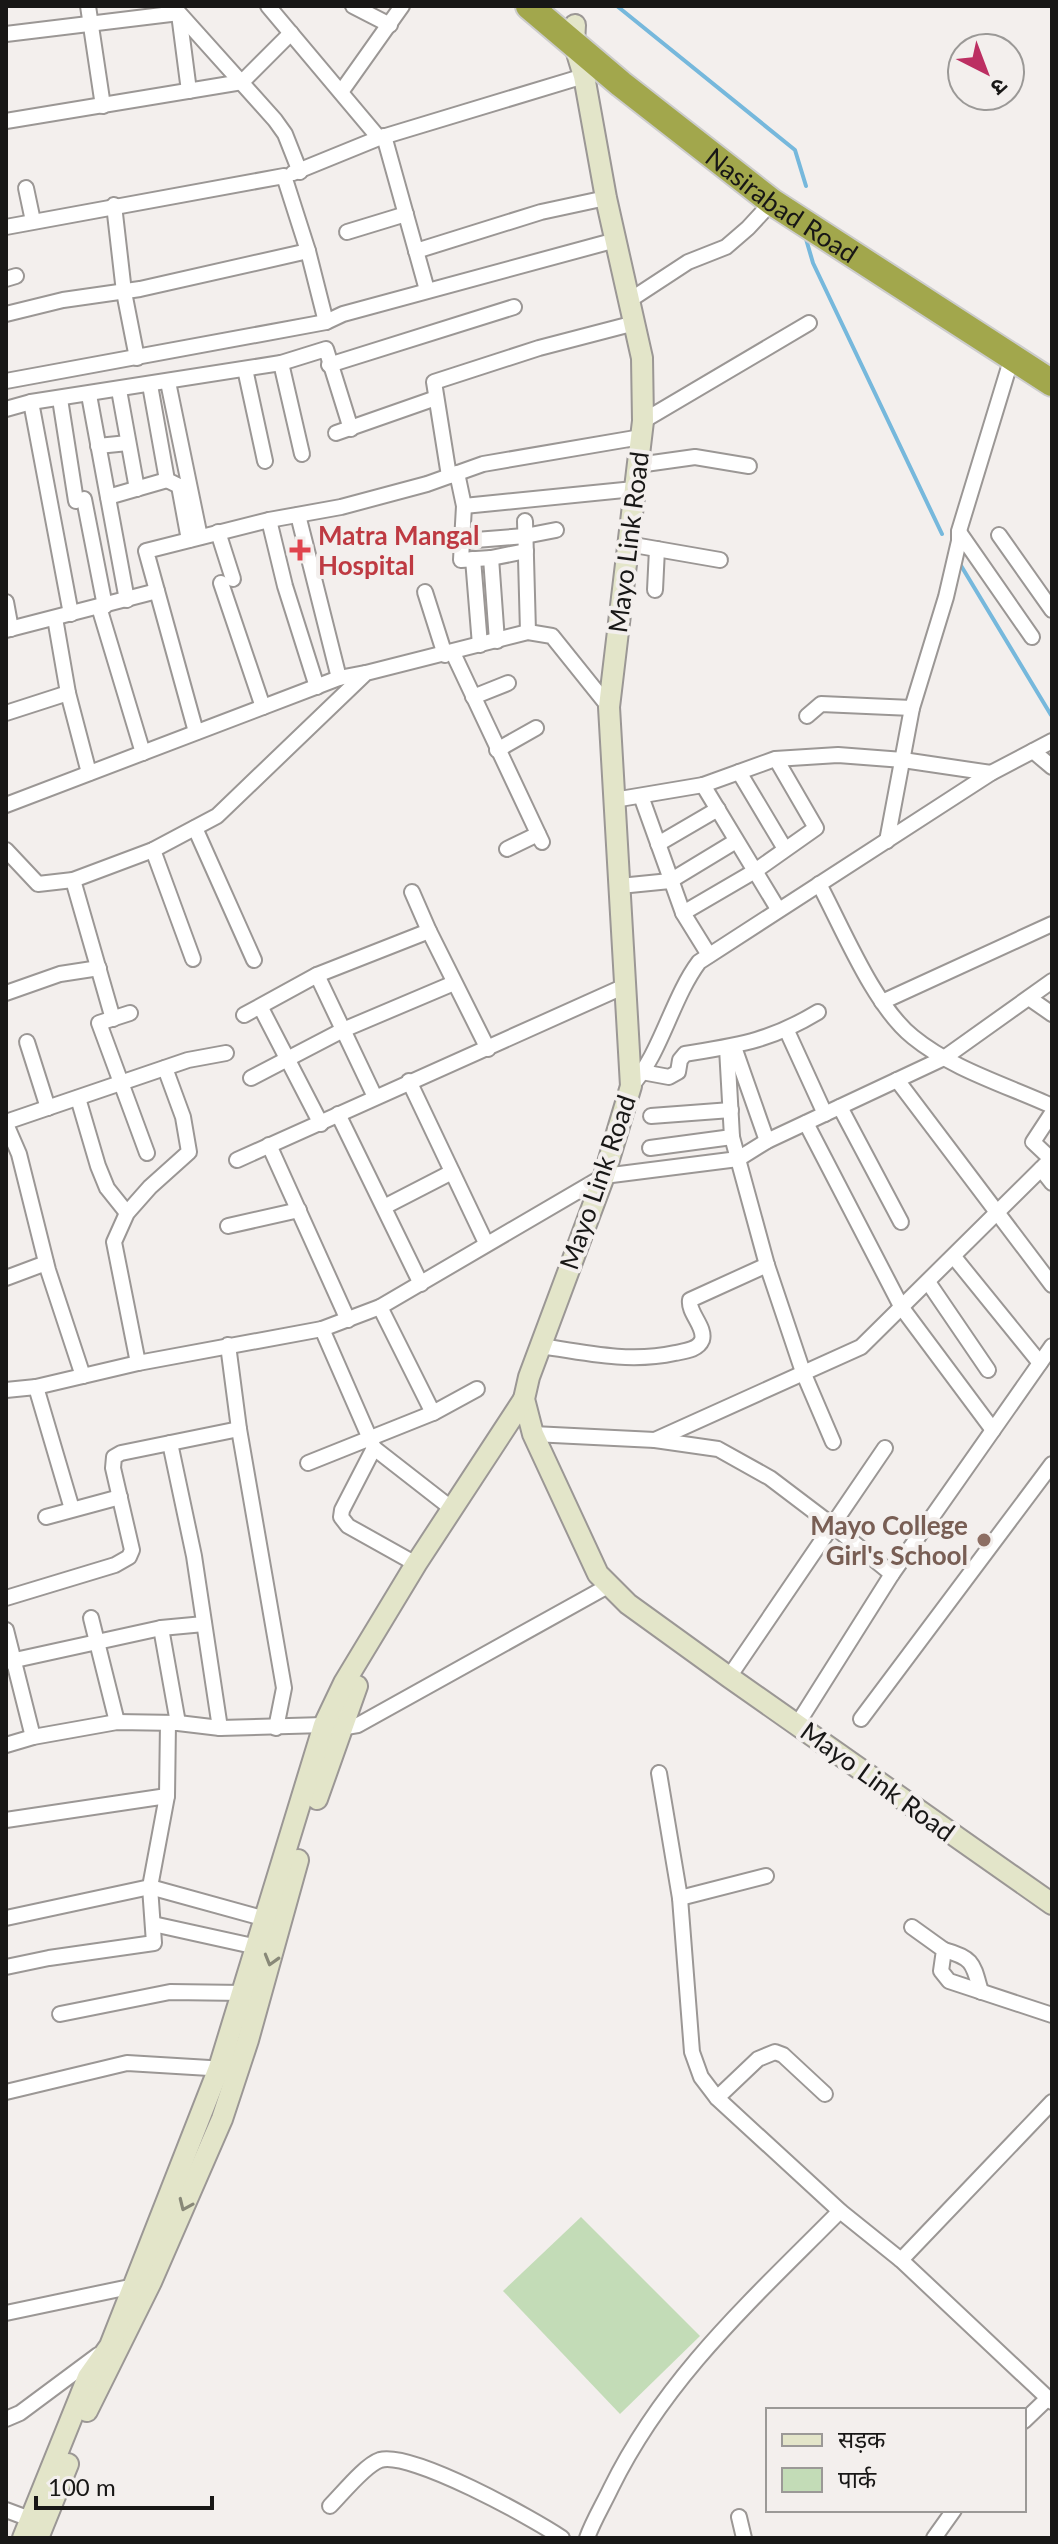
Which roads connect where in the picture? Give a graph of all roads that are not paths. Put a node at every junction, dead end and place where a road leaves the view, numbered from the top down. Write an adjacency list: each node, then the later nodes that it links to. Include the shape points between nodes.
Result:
1 (88, 6): 8 (street)
2 (268, 6): 10 (street)
3 (353, 6): 9 (street)
4 (402, 6): 9 (street)
5 (529, 6): 12 (highway, Nasirabad Road)
6 (553, 6): 12 (highway, Nasirabad Road)
7 (178, 9): 8 (street); 14 (street); 15 (street)
8 (91, 23): 11 (street); 17 (street)
9 (390, 25): 16 (street)
10 (291, 33): 14 (street); 16 (street)
11 (6, 34)
12 (574, 34): 13 (street, Mayo Link Road); 24 (highway, Nasirabad Road, via 621,84); 47 (highway, Nasirabad Road, via 773,190)
13 (584, 76): 19 (street); 23 (street, Mayo Link Road)
14 (242, 82): 15 (street); 20 (street, via 285,134)
15 (189, 91): 17 (street)
16 (341, 92): 19 (street)
17 (103, 106): 18 (street)
18 (6, 121)
19 (382, 137): 20 (street); 26 (street)
20 (300, 172): 21 (street)
21 (284, 176): 25 (street); 31 (street)
22 (26, 188): 27 (street)
23 (606, 198): 30 (street, Mayo Link Road); 32 (street)
24 (772, 202): 35 (street, via 726,247 688,262); 42 (highway, Nasirabad Road)
25 (114, 205): 27 (street); 34 (street)
26 (406, 214): 29 (street); 32 (street)
27 (33, 221): 28 (street)
28 (6, 227)
29 (347, 232)
30 (616, 240): 33 (street); 35 (street, Mayo Link Road)
31 (308, 251): 34 (street); 38 (street)
32 (416, 251): 33 (street)
33 (427, 290): 38 (street)
34 (124, 292): 37 (street); 43 (street)
35 (630, 300): 39 (street, Mayo Link Road)
36 (514, 307): 45 (street)
37 (6, 314)
38 (319, 323): 41 (street); 43 (street)
39 (635, 323): 54 (street, via 434,382); 58 (street, Mayo Link Road, via 642,358)
40 (809, 323): 58 (street)
41 (326, 349): 44 (street); 45 (street)
42 (1012, 357): 50 (highway, Nasirabad Road); 79 (street)
43 (138, 358): 48 (street); 51 (street)
44 (281, 363): 46 (street); 61 (street)
45 (329, 365): 54 (street, via 344,431)
46 (245, 369): 49 (street); 62 (street)
47 (1052, 370)
48 (6, 381)
49 (168, 382): 51 (street); 80 (street)
50 (1052, 383)
51 (145, 386): 52 (street); 66 (street)
52 (119, 390): 53 (street); 59 (street)
53 (89, 395): 55 (street); 60 (street)
54 (436, 398): 65 (street)
55 (60, 399): 56 (street); 70 (street)
56 (31, 402): 57 (street); 72 (street)
57 (6, 409)
58 (642, 429): 63 (street, Mayo Link Road); 65 (street)
59 (128, 443): 60 (street); 67 (street)
60 (98, 446): 69 (street)
61 (302, 454)
62 (265, 461)
63 (638, 465): 64 (street, via 695,457); 68 (street, Mayo Link Road)
64 (749, 466)
65 (453, 475): 71 (street); 73 (street)
66 (167, 480): 67 (street); 80 (street, via 179,486)
67 (137, 489): 69 (street)
68 (634, 489): 71 (street); 83 (street, Mayo Link Road)
69 (107, 495): 70 (street); 91 (street)
70 (80, 500): 72 (street); 93 (street)
71 (464, 506): 81 (street)
72 (51, 507): 95 (street)
73 (298, 515): 74 (street); 104 (street)
74 (269, 520): 77 (street); 106 (street)
75 (525, 521): 82 (street)
76 (556, 530): 82 (street)
77 (218, 532): 80 (street); 109 (street)
78 (999, 535): 94 (street)
79 (959, 536): 99 (street); 111 (street)
80 (195, 538): 89 (street, via 146,551)
81 (463, 541): 82 (street); 86 (street, via 461,560)
82 (525, 544): 85 (street); 98 (street)
83 (628, 544): 84 (street); 110 (street, Mayo Link Road)
84 (657, 549): 87 (street); 88 (street)
85 (491, 558): 86 (street); 100 (street)
86 (473, 559): 101 (street)
87 (720, 560)
88 (655, 590)
89 (157, 591): 91 (street); 116 (street)
90 (425, 592): 102 (street)
91 (127, 600): 93 (street)
92 (6, 602): 97 (street)
93 (102, 607): 95 (street); 120 (street)
94 (1052, 610)
95 (71, 614): 96 (street)
96 (55, 618): 97 (street); 107 (street)
97 (8, 629)
98 (528, 632): 100 (street); 110 (street, via 552,636)
99 (1032, 637)
100 (497, 641): 101 (street)
101 (480, 645): 102 (street)
102 (449, 654): 103 (street); 108 (street)
103 (366, 673): 104 (street); 114 (street)
104 (339, 678): 106 (street)
105 (508, 683): 108 (street)
106 (311, 689): 109 (street); 114 (street)
107 (68, 693): 112 (street); 125 (street)
108 (473, 697): 118 (street)
109 (263, 707): 116 (street)
110 (609, 707): 129 (street, Mayo Link Road)
111 (912, 708): 113 (street, via 821,704); 122 (street)
112 (6, 713)
113 (807, 716)
114 (321, 717): 132 (street, via 217,816)
115 (536, 728): 118 (street)
116 (196, 732): 120 (street)
117 (1052, 741): 119 (street)
118 (497, 750): 136 (street, via 540,838)
119 (1033, 751): 123 (street); 126 (street)
120 (143, 753): 125 (street)
121 (776, 759): 122 (street, via 838,755); 124 (street); 137 (street, via 816,828)
122 (903, 760): 126 (street); 134 (street)
123 (1052, 767)
124 (739, 772): 127 (street); 137 (street)
125 (89, 773): 130 (street)
126 (991, 773): 134 (street)
127 (703, 785): 128 (street); 131 (street)
128 (641, 796): 129 (street); 135 (street)
129 (614, 800): 144 (street, Mayo Link Road)
130 (6, 805)
131 (718, 809): 133 (street); 135 (street)
132 (195, 828): 139 (street); 152 (street)
133 (736, 841): 140 (street); 142 (street)
134 (887, 841): 143 (street)
135 (658, 844): 142 (street)
136 (507, 849)
137 (785, 849): 140 (street)
138 (6, 850): 141 (street, via 38,884)
139 (153, 850): 141 (street); 151 (street)
140 (755, 871): 146 (street); 147 (street)
141 (73, 880): 153 (street)
142 (670, 881): 144 (street); 147 (street)
143 (819, 884): 146 (street); 160 (street)
144 (620, 886): 157 (street, Mayo Link Road)
145 (412, 892): 149 (street)
146 (778, 909): 150 (street)
147 (683, 913): 150 (street)
148 (1052, 924): 160 (street)
149 (429, 931): 154 (street); 156 (street)
150 (709, 955): 177 (street, via 688,976)
151 (193, 959)
152 (254, 960)
153 (99, 968): 158 (street, via 60,974); 166 (street)
154 (317, 975): 161 (street); 167 (street)
155 (1052, 981): 159 (street)
156 (454, 983): 167 (street); 171 (street)
157 (625, 986): 171 (street); 177 (street, Mayo Link Road)
158 (6, 993)
159 (1029, 998): 164 (street); 173 (street)
160 (882, 1002): 173 (street, via 911,1036)
161 (261, 1008): 165 (street); 174 (street)
162 (818, 1012): 168 (street)
163 (130, 1013): 166 (street)
164 (1052, 1014)
165 (244, 1015)
166 (113, 1019): 180 (street, via 99,1023)
167 (343, 1030): 174 (street); 181 (street)
168 (787, 1031): 170 (street); 189 (street)
169 (27, 1042): 185 (street)
170 (730, 1048): 177 (street, via 685,1054 676,1074); 186 (street); 195 (street)
171 (488, 1049): 179 (street)
172 (226, 1053): 175 (street)
173 (944, 1058): 178 (street); 183 (street)
174 (288, 1060): 176 (street); 193 (street)
175 (165, 1068): 180 (street); 207 (street, via 189,1152)
176 (251, 1078)
177 (648, 1078): 203 (street, Mayo Link Road)
178 (897, 1080): 184 (street); 208 (street)
179 (409, 1081): 181 (street); 202 (street)
180 (121, 1083): 182 (street); 198 (street)
181 (375, 1097): 188 (street)
182 (78, 1098): 185 (street); 207 (street, via 107,1188)
183 (1052, 1106)
184 (840, 1107): 189 (street); 209 (street)
185 (48, 1108): 191 (street)
186 (731, 1110): 190 (street); 194 (street)
187 (1052, 1113): 201 (street, via 1033,1142)
188 (338, 1114): 193 (street); 205 (street)
189 (825, 1114): 192 (street)
190 (651, 1116)
191 (6, 1123): 213 (street)
192 (806, 1123): 195 (street); 220 (street)
193 (321, 1124): 196 (street)
194 (732, 1137): 197 (street); 199 (street)
195 (767, 1141): 199 (street)
196 (269, 1145): 200 (street); 206 (street)
197 (650, 1148)
198 (147, 1153)
199 (738, 1159): 203 (street); 214 (street)
200 (237, 1160)
201 (1048, 1162): 204 (street); 208 (street)
202 (452, 1172): 205 (street); 211 (street)
203 (604, 1176): 211 (street); 224 (street, Mayo Link Road)
204 (1052, 1183)
205 (384, 1207): 217 (street)
206 (299, 1210): 210 (street); 221 (street)
207 (127, 1213): 226 (street, via 114,1242)
208 (998, 1214): 212 (street); 218 (street)
209 (901, 1222)
210 (228, 1226)
211 (486, 1243): 217 (street)
212 (954, 1257): 216 (street); 227 (street)
213 (46, 1263): 215 (street); 230 (street)
214 (767, 1265): 224 (street, via 690,1300 703,1335 693,1349 619,1358); 229 (street)
215 (6, 1278)
216 (928, 1282): 220 (street); 228 (street)
217 (421, 1284): 219 (street)
218 (1052, 1285)
219 (380, 1307): 221 (street); 235 (street)
220 (902, 1308): 229 (street, via 861,1347); 237 (street)
221 (348, 1320): 222 (street)
222 (322, 1329): 223 (street); 242 (street)
223 (228, 1345): 226 (street); 236 (street)
224 (541, 1346): 234 (street, Mayo Link Road)
225 (1052, 1346): 227 (street)
226 (138, 1363): 230 (street)
227 (1040, 1363): 237 (street)
228 (988, 1370)
229 (803, 1372): 239 (street); 240 (street)
230 (83, 1376): 231 (street)
231 (36, 1387): 233 (street); 248 (street)
232 (477, 1389): 235 (street)
233 (6, 1390)
234 (526, 1406): 238 (street, Mayo Link Road); 247 (street); 266 (street)
235 (433, 1413): 242 (street)
236 (239, 1429): 241 (street); 268 (street, via 284,1688)
237 (993, 1430): 252 (street)
238 (533, 1434): 239 (street); 253 (street, Mayo Link Road)
239 (655, 1440): 250 (street, via 718,1449 770,1478)
240 (833, 1442)
241 (170, 1443): 246 (street, via 114,1457); 256 (street)
242 (371, 1443): 244 (street); 247 (street); 251 (street, via 341,1517)
243 (885, 1448): 250 (street)
244 (308, 1463)
245 (1052, 1464): 262 (street)
246 (120, 1497): 248 (street); 254 (street, via 132,1550 123,1563)
247 (451, 1508): 251 (street)
248 (72, 1509): 249 (street)
249 (46, 1517)
250 (832, 1525): 252 (street); 261 (street)
251 (416, 1564): 266 (street, via 344,1683)
252 (892, 1574): 265 (street)
253 (608, 1586): 261 (street, Mayo Link Road); 266 (street, via 374,1718)
254 (6, 1598)
255 (91, 1618): 259 (street)
256 (204, 1624): 257 (street); 267 (street)
257 (161, 1628): 259 (street); 264 (street)
258 (6, 1630): 260 (street)
259 (97, 1641): 260 (street); 263 (street)
260 (11, 1661): 269 (street)
261 (729, 1677): 265 (street, Mayo Link Road)
262 (861, 1719)
263 (117, 1722): 264 (street); 269 (street)
264 (173, 1723): 267 (street); 272 (street)
265 (798, 1723): 277 (street, Mayo Link Road)
266 (332, 1727): 268 (street); 279 (street); 289 (street, one-way to 289, via 307,1830)
267 (220, 1728): 268 (street)
268 (276, 1728)
269 (33, 1737): 270 (street)
270 (6, 1745)
271 (659, 1773): 276 (street)
272 (167, 1796): 273 (street); 275 (street)
273 (6, 1820)
274 (766, 1876): 276 (street)
275 (150, 1887): 278 (street); 279 (street); 280 (street)
276 (680, 1898): 292 (street, via 692,2052 701,2077)
277 (1052, 1904)
278 (6, 1918)
279 (266, 1919): 282 (street)
280 (153, 1924): 282 (street); 284 (street, via 154,1943)
281 (912, 1927): 283 (street)
282 (257, 1947): 286 (street)
283 (944, 1950): 285 (street, via 970,1960); 285 (street, via 945,1978)
284 (6, 1967)
285 (981, 1992): 288 (street)
286 (244, 1993): 287 (street, via 170,1992); 289 (street)
287 (60, 2014)
288 (1052, 2015)
289 (228, 2070): 290 (street, via 127,2063); 296 (street)
290 (6, 2092)
291 (825, 2094): 292 (street, via 775,2052 758,2059)
292 (717, 2098): 294 (street)
293 (1052, 2102): 295 (street)
294 (840, 2211): 295 (street); 308 (street, via 683,2375 631,2447)
295 (901, 2260): 299 (street)
296 (142, 2284): 297 (street); 298 (street)
297 (6, 2313)
298 (114, 2347): 300 (street); 306 (street, via 88,2377)
299 (1050, 2400): 301 (street)
300 (6, 2419)
301 (1026, 2419)
302 (330, 2506): 307 (street, via 373,2464 398,2460 450,2477)
303 (6, 2510): 306 (street)
304 (953, 2512): 310 (street)
305 (739, 2517): 309 (street)
306 (30, 2532)
307 (562, 2538)
308 (587, 2538)
309 (744, 2538)
310 (934, 2538)

